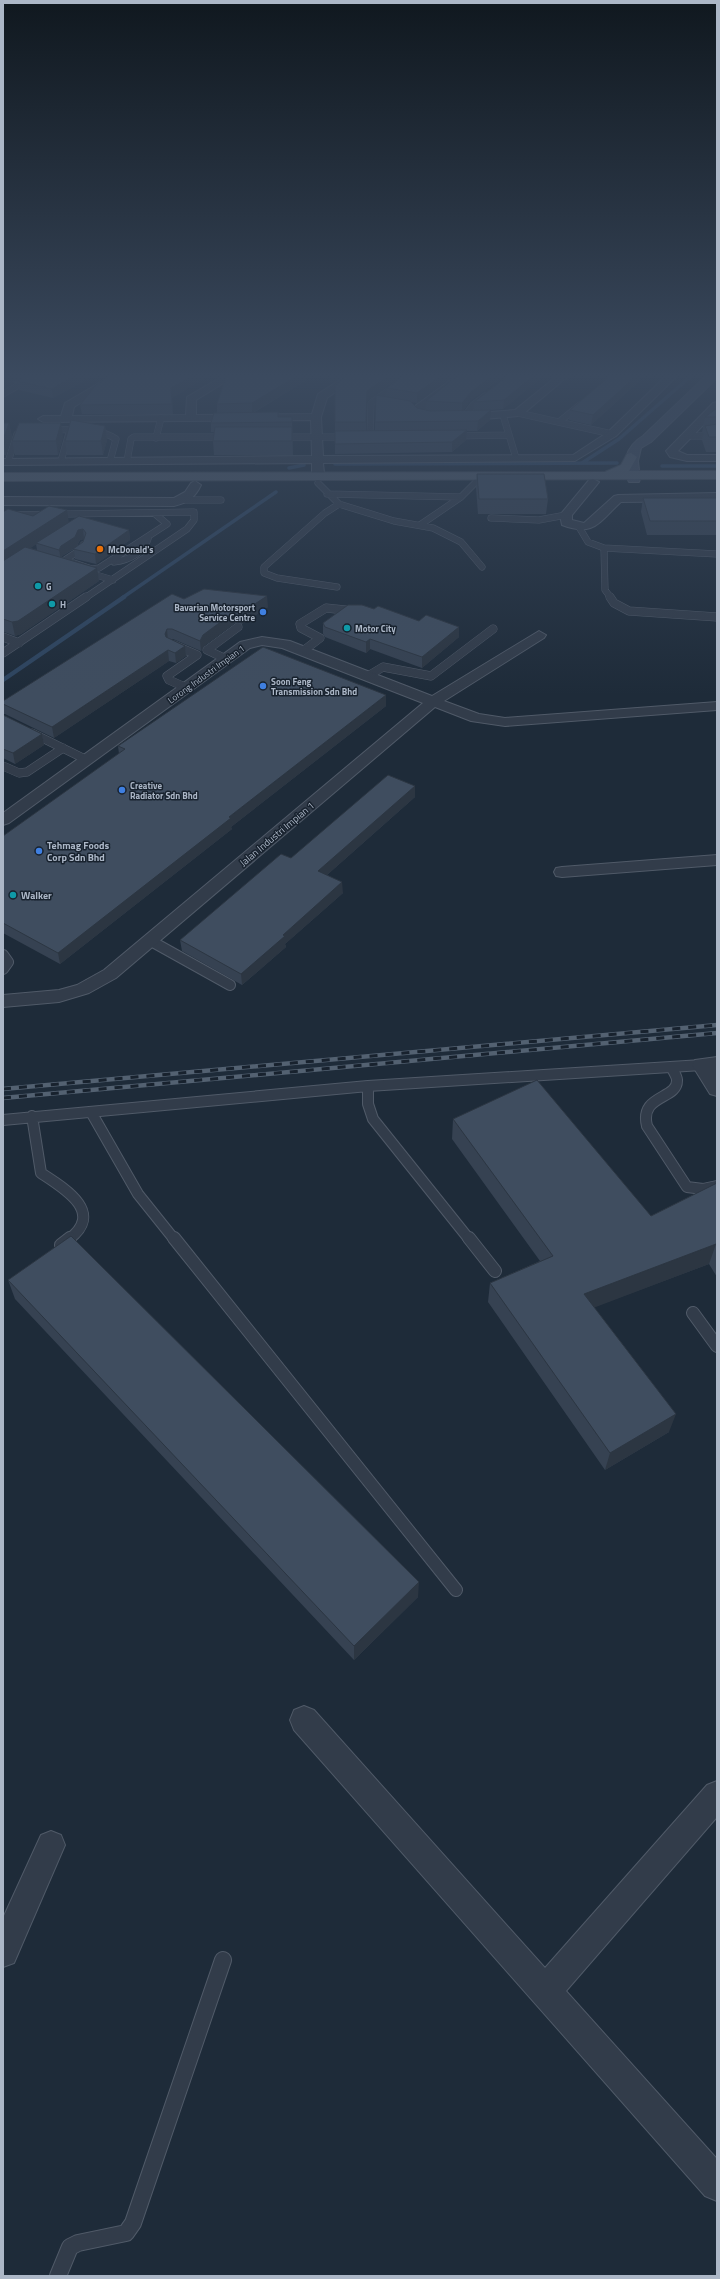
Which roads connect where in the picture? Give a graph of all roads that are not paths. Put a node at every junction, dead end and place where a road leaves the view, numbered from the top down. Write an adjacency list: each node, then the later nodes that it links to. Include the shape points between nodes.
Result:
1 (236, 482): 6 (main road)
2 (320, 482): 8 (lane)
3 (476, 482): 9 (lane)
4 (575, 482): 15 (street)
5 (592, 482): 15 (street)
6 (195, 484): 7 (main road); 11 (street, via 193,492)
7 (3, 487)
8 (327, 494): 9 (lane); 16 (lane)
9 (461, 497): 24 (lane)
10 (717, 497): 25 (street, via 618,499 588,526)
11 (183, 500): 12 (lane); 13 (street)
12 (221, 500)
13 (18, 501): 14 (street); 20 (lane)
14 (3, 502)
15 (576, 502): 21 (street)
16 (339, 504): 24 (lane, via 394,521); 32 (lane, via 325,513 264,567 264,573 277,578)
17 (154, 513): 18 (lane); 26 (lane, via 167,524 149,536 144,548 118,562 108,562 92,569 65,560 80,550); 31 (lane, via 194,512 194,520 187,529)
18 (90, 514): 20 (lane); 23 (lane)
19 (3, 515): 20 (lane)
20 (15, 515)
21 (566, 515): 22 (lane, via 539,520); 25 (street, via 566,522)
22 (491, 518)
23 (77, 522)
24 (420, 525): 30 (lane, via 433,528 462,542)
25 (579, 527): 27 (lane, via 582,539)
26 (83, 543)
27 (604, 548): 28 (lane); 34 (lane, via 605,590 614,604 629,611)
28 (717, 554)
29 (60, 565): 31 (lane)
30 (482, 567)
31 (113, 580): 39 (lane)
32 (337, 587)
33 (359, 611): 41 (lane, via 326,608 300,624 301,628 320,638)
34 (717, 618)
35 (238, 627): 43 (lane, via 207,650)
36 (494, 630): 44 (lane, via 431,676 418,676 384,666)
37 (538, 635): 46 (street, Jalan Industri Impian 1)
38 (3, 637): 39 (lane)
39 (18, 642): 42 (lane)
40 (171, 644): 45 (lane, via 197,655 167,676 169,680)
41 (303, 651): 43 (street, Lorong Industri Impian 1, via 285,644 262,641 245,645); 44 (street, Lorong Industri Impian 1)
42 (3, 653)
43 (226, 659): 45 (street, Lorong Industri Impian 1)
44 (368, 676): 46 (street, Lorong Industri Impian 1)
45 (187, 688): 50 (street, Lorong Industri Impian 1)
46 (434, 701): 47 (street, Lorong Industri Impian 1, via 476,718 505,722); 55 (street, Jalan Industri Impian 1)
47 (717, 706)
48 (23, 729): 49 (lane)
49 (63, 748): 50 (lane); 51 (lane, via 27,772 19,773)
50 (87, 760): 52 (street, Lorong Industri Impian 1)
51 (3, 766)
52 (3, 820)
53 (717, 860): 54 (street)
54 (562, 872)
55 (151, 941): 58 (lane); 59 (street, Jalan Industri Impian 1, via 110,974 83,989 59,996)
56 (3, 955): 57 (lane, via 8,962)
57 (3, 969)
58 (230, 984)
59 (3, 1001)
60 (710, 1065): 61 (lane); 63 (street)
61 (672, 1068): 62 (lane); 67 (lane, via 677,1080 675,1087 646,1108 643,1117 687,1187 703,1189)
62 (368, 1086): 64 (lane); 69 (lane, via 368,1104 373,1119)
63 (717, 1089)
64 (91, 1112): 65 (lane); 72 (lane, via 138,1194)
65 (32, 1116): 66 (lane); 68 (lane, via 41,1173 77,1198 83,1212 83,1222 78,1231)
66 (3, 1120)
67 (717, 1186)
68 (54, 1251)
69 (495, 1271)
70 (693, 1313): 71 (lane)
71 (717, 1346)
72 (456, 1590)
73 (304, 1720): 78 (street)
74 (717, 1795): 78 (street)
75 (51, 1844): 76 (street)
76 (3, 1952)
77 (223, 1960): 80 (lane, via 133,2223 126,2233 78,2242 70,2247)
78 (546, 1990): 79 (street)
79 (717, 2184)
80 (58, 2276)

